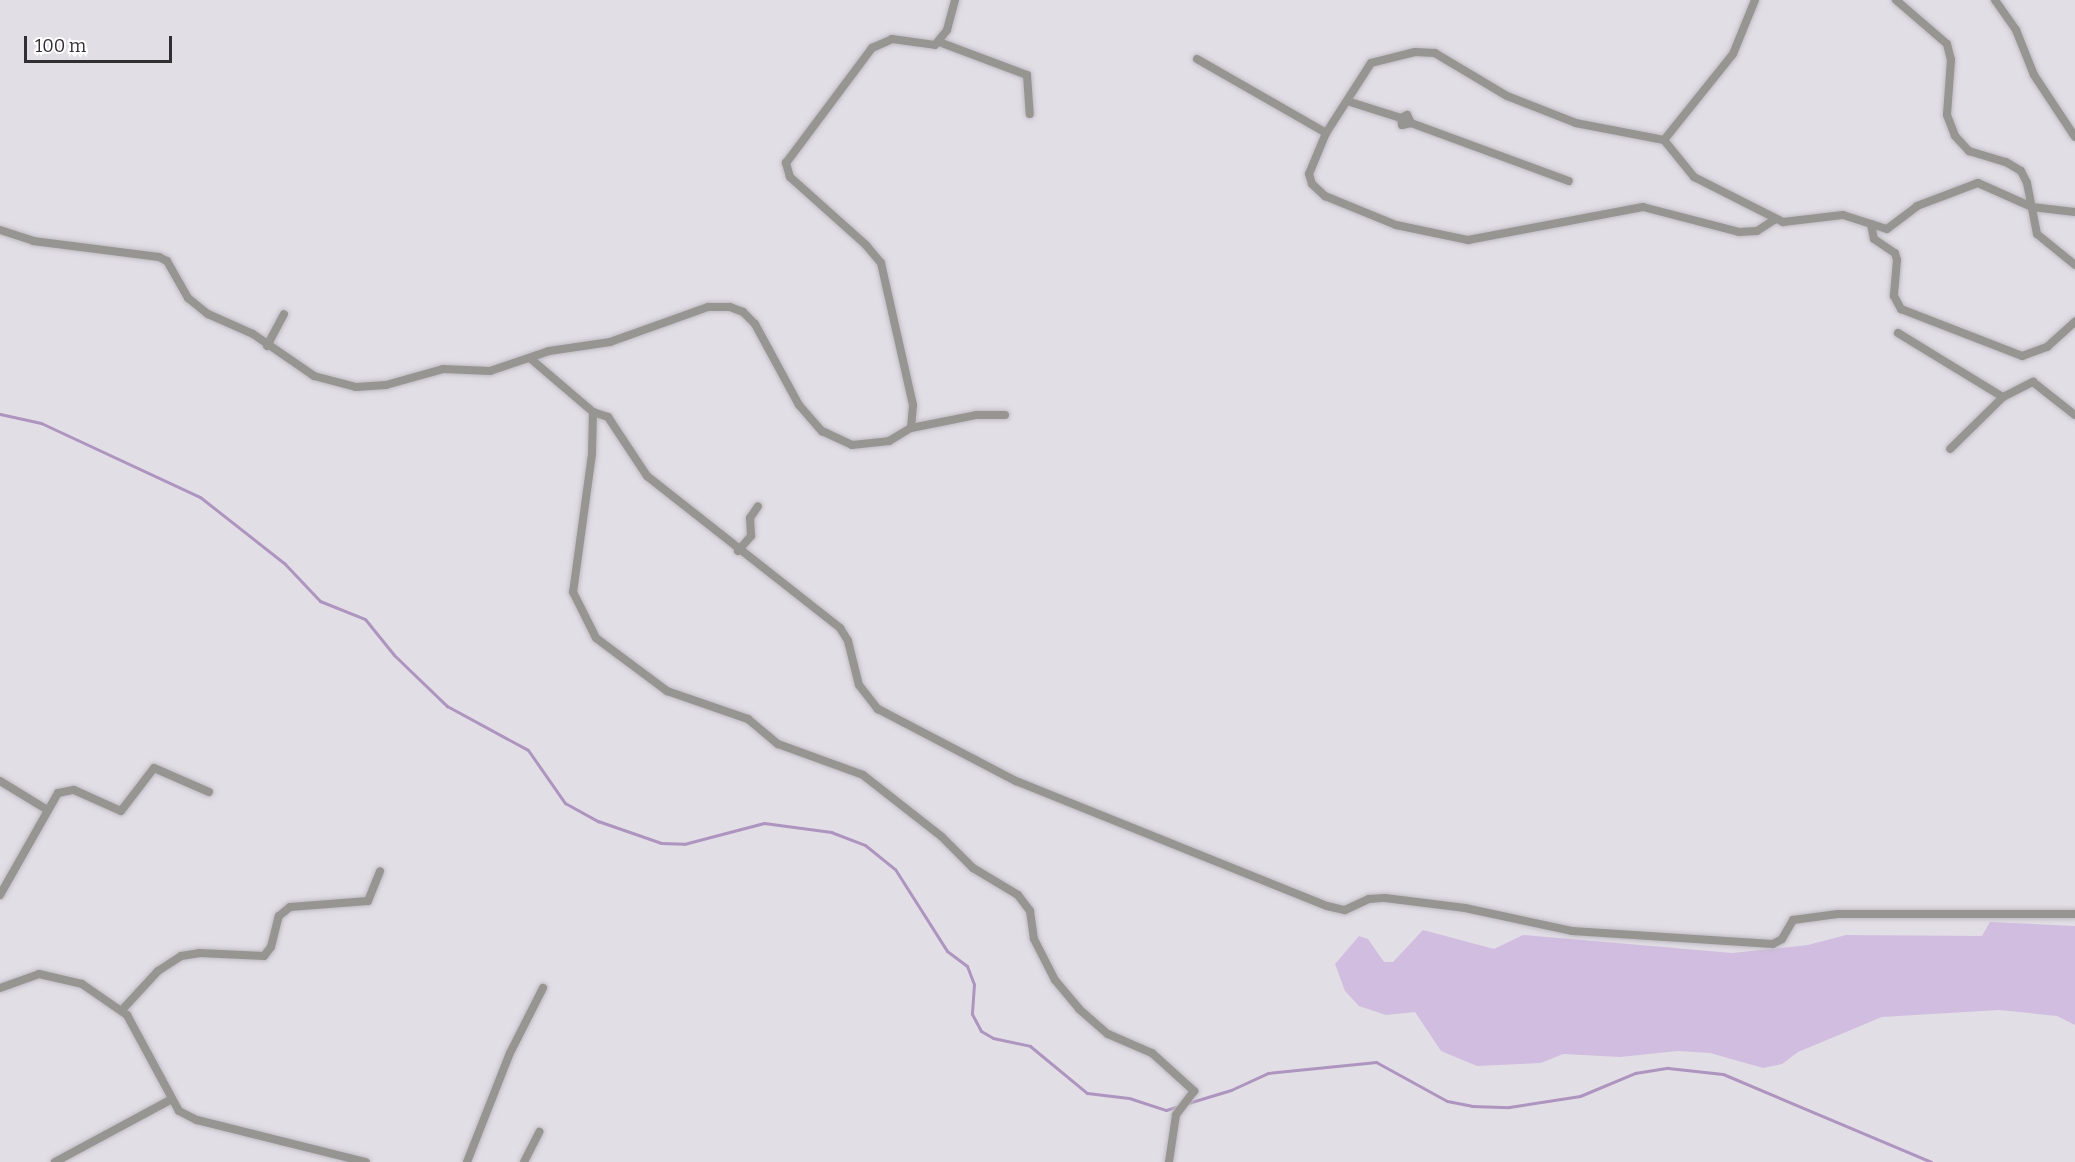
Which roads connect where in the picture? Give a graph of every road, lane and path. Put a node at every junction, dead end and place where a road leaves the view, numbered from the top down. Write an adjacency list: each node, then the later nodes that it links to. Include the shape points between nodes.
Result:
1 (955, 0): 5 (street, via 947,30)
2 (1755, 0): 11 (street, via 1732,54)
3 (1896, 0): 13 (street, via 1947,44 1951,60 1946,102 1955,136 1969,151 2006,162 2021,171)
4 (1995, 0): 10 (street, via 2016,30 2034,75)
5 (939, 42): 8 (street, via 1026,75); 28 (street, via 928,46 892,39 877,43 856,64 786,163 790,177 881,263 913,405)
6 (1197, 59): 9 (street)
7 (1347, 100): 9 (street); 11 (street, via 1371,63 1392,55 1435,53 1507,96 1576,123); 12 (street, via 1401,118 1402,125 1411,123)
8 (1029, 114)
9 (1326, 133): 15 (street, via 1309,174 1316,189 1396,225 1437,235 1468,240 1643,207 1739,232 1757,231)
10 (2075, 137)
11 (1664, 140): 15 (street, via 1694,177)
12 (1569, 181)
13 (2032, 207): 14 (street); 16 (street, via 1978,183 1917,206 1887,229); 18 (street, via 2037,234)
14 (2075, 212)
15 (1774, 220): 16 (street, via 1843,215)
16 (1870, 224): 20 (street, via 1875,239 1895,253 1898,260 1894,296 1901,309 2022,356 2047,347)
17 (0, 230): 22 (street, via 33,241 159,257 167,261 197,306)
18 (2075, 265)
19 (284, 314): 22 (street)
20 (2075, 322)
21 (1898, 333): 24 (street)
22 (267, 346): 23 (street, via 314,376 356,387 386,385 443,369 490,371)
23 (531, 359): 25 (street); 28 (street, via 562,348 610,342 708,307 730,307 755,324 800,405 822,431 852,445 889,441)
24 (2003, 397): 27 (street, via 2033,382); 29 (street)
25 (593, 412): 31 (street, via 608,417 647,476); 47 (street, via 592,454 573,592 596,638 667,691 748,719 778,744 862,775 942,837 973,868 1018,895 1030,912 1034,939 1055,980 1079,1009 1108,1034 1152,1053 1194,1091 1176,1115)
26 (1005, 415): 28 (street, via 976,415)
27 (2075, 415)
28 (911, 428)
29 (1950, 449)
30 (758, 506): 31 (street, via 750,518 750,536)
31 (738, 551): 37 (street, via 844,634 860,685 878,709 1016,782 1337,909 1385,898 1465,908 1572,931 1773,944 1782,939 1793,920 1838,914)
32 (0, 781): 34 (street)
33 (209, 792): 34 (street, via 154,768 121,811 65,790)
34 (46, 809): 36 (street)
35 (380, 871): 40 (street, via 368,901 290,907 279,916 271,947 264,956 181,956 158,971)
36 (0, 895)
37 (2075, 914)
38 (0, 988): 40 (street, via 28,976 51,975 82,984)
39 (543, 988): 45 (street, via 510,1053)
40 (122, 1010): 41 (street, via 134,1025)
41 (170, 1100): 43 (street); 44 (street, via 179,1111 197,1120)
42 (539, 1132): 46 (street)
43 (55, 1162)
44 (366, 1162)
45 (467, 1162)
46 (524, 1162)
47 (1169, 1162)

